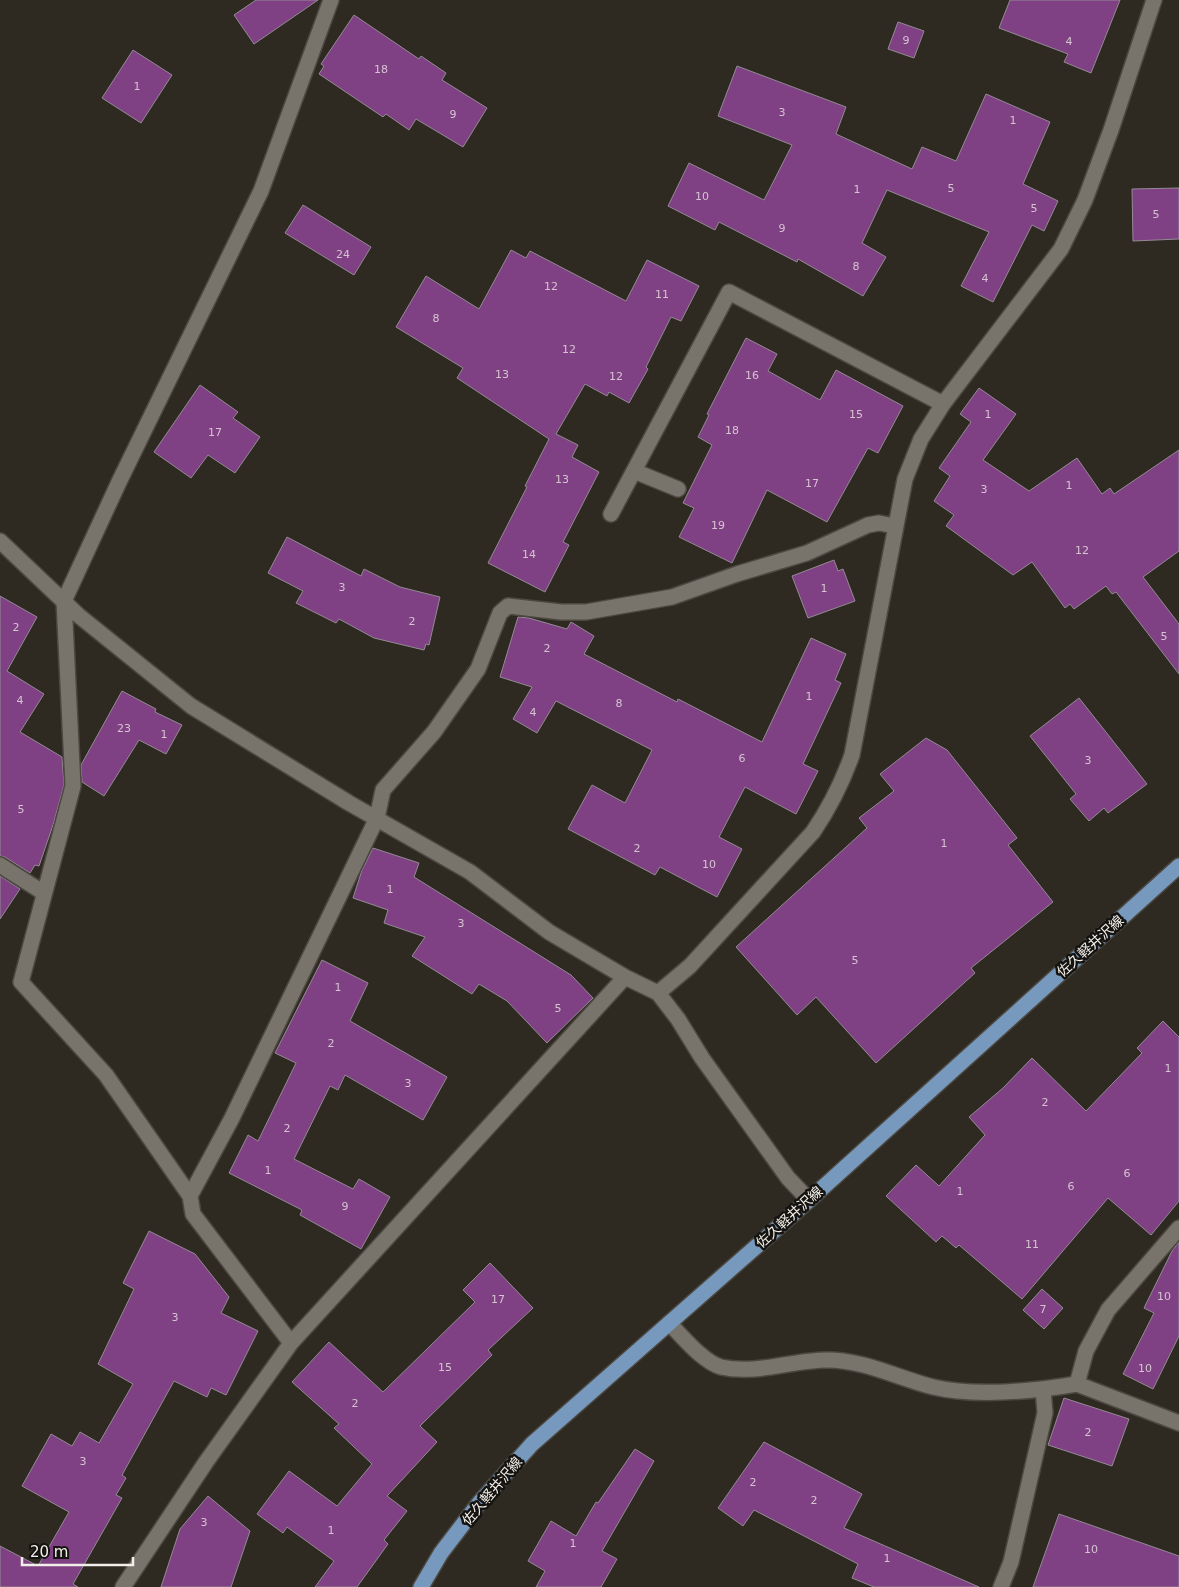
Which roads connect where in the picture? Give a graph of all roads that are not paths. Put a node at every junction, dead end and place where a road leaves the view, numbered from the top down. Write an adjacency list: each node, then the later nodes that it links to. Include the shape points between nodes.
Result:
1 (331, 0): 9 (street, via 261,191)
2 (1154, 0): 3 (street, via 1085,200 1061,249)
3 (943, 404): 4 (street, via 729,292); 7 (street, via 921,439 905,480)
4 (634, 471): 5 (street); 6 (street)
5 (678, 489)
6 (611, 514)
7 (895, 526): 10 (street, via 868,525 807,553 672,597 586,612 508,606 500,613 478,669 463,692 434,732 383,790); 15 (street, via 852,755 830,807 813,832 690,966)
8 (1, 544): 9 (street)
9 (64, 601): 10 (street, via 190,706); 13 (street, via 73,786)
10 (377, 818): 14 (street, via 470,872 550,932); 16 (street, via 232,1118)
11 (0, 865): 13 (street)
12 (1179, 866): 17 (main road, 佐久軽井沢線)
13 (44, 893): 16 (street, via 21,982 106,1075)
14 (625, 977): 15 (street); 20 (street)
15 (658, 993): 17 (street, via 782,1170)
16 (190, 1196): 20 (street, via 193,1214)
17 (809, 1200): 19 (main road, 佐久軽井沢線)
18 (1179, 1228): 21 (street, via 1108,1310 1086,1351)
19 (669, 1323): 22 (street, via 688,1343 720,1366 751,1370 828,1360 860,1364 933,1387 962,1392); 25 (main road, 佐久軽井沢線, via 532,1444 480,1502 441,1553)
20 (291, 1343): 24 (street, via 206,1462)
21 (1077, 1384): 22 (street); 23 (street)
22 (1043, 1390): 26 (street, via 1045,1413 1011,1562)
23 (1179, 1423)
24 (123, 1587)
25 (421, 1587)
26 (1001, 1587)

